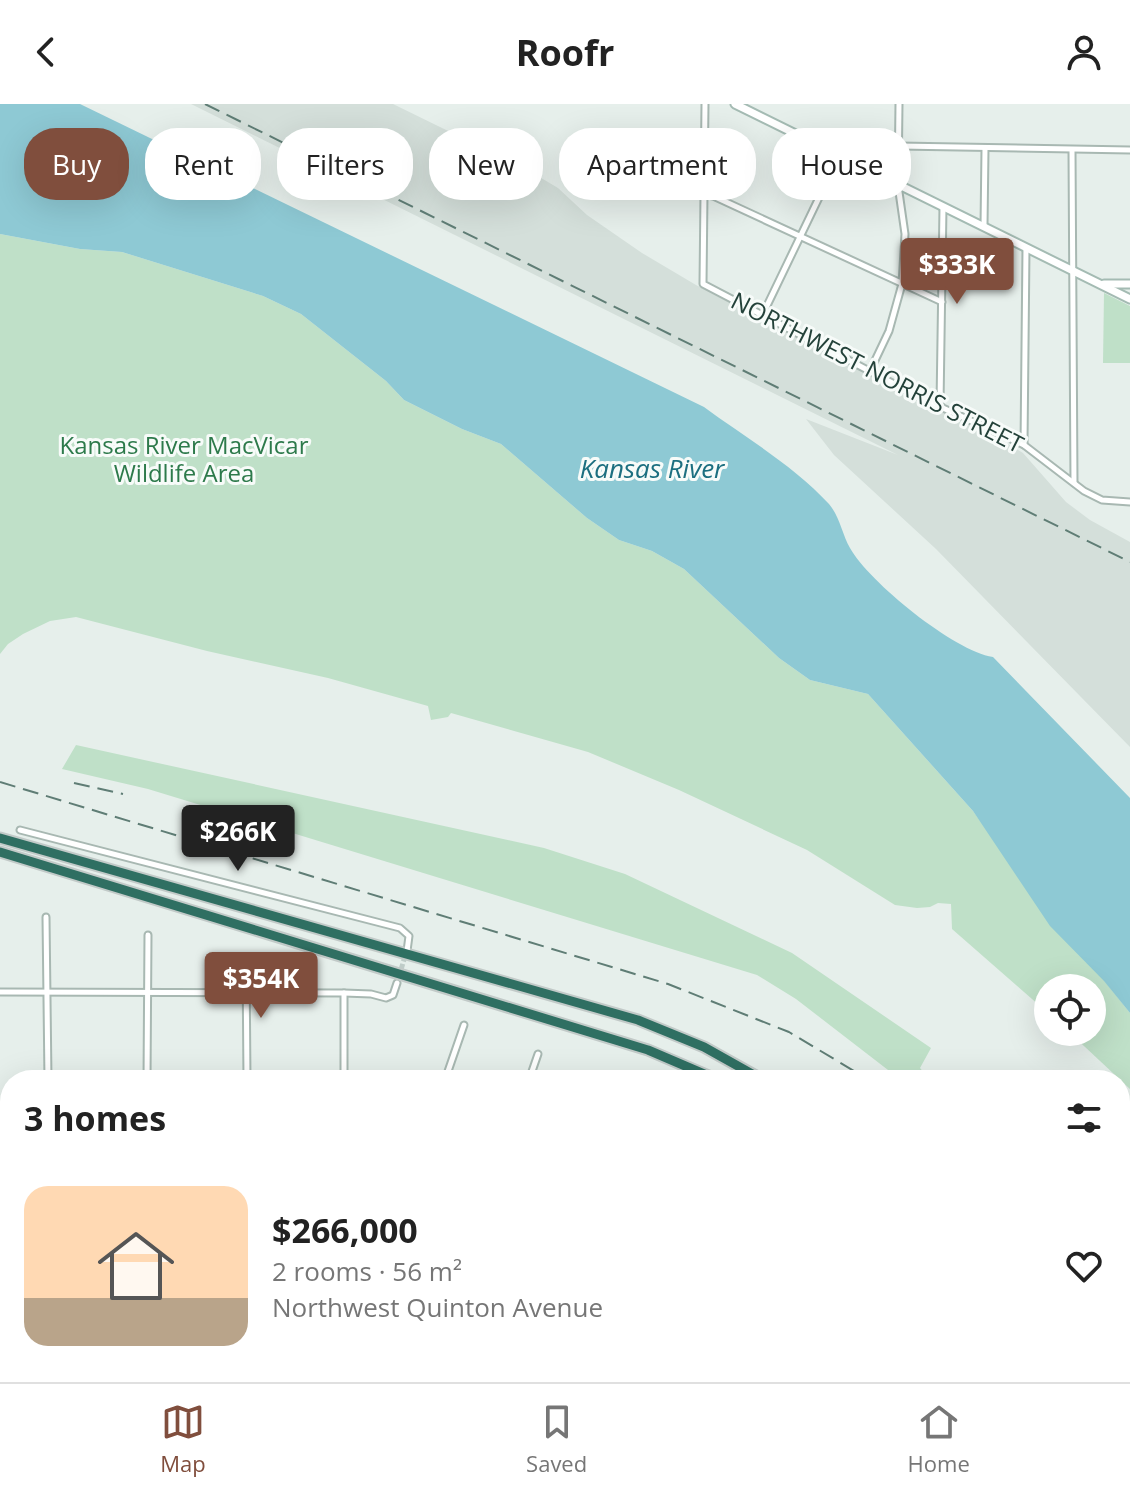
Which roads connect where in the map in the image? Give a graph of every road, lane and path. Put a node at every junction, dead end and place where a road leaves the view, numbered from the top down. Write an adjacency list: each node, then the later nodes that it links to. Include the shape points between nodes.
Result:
1 (705, 104): 4 (street)
2 (735, 104): 5 (main road)
3 (899, 104): 6 (street)
4 (705, 128)
5 (783, 128)
6 (899, 128)
7 (911, 146): 8 (street)
8 (985, 149): 9 (street); 17 (street)
9 (1072, 150): 10 (street); 20 (street)
10 (1130, 150)
11 (911, 191): 16 (main road)
12 (704, 200): 26 (street, NORTHWEST NORRIS STREET, via 706,286)
13 (718, 200): 18 (street)
14 (819, 200): 18 (street)
15 (900, 200): 21 (street, via 905,234)
16 (943, 207): 17 (main road); 25 (street)
17 (984, 227): 19 (main road)
18 (802, 237): 21 (street); 26 (street)
19 (1026, 248): 20 (main road); 29 (street)
20 (1072, 271): 22 (main road); 30 (street)
21 (902, 284): 25 (street); 27 (street, via 889,331)
22 (1101, 284): 23 (main road); 24 (main road)
23 (1130, 284)
24 (1130, 299)
25 (942, 302): 28 (street)
26 (763, 314): 27 (street, NORTHWEST NORRIS STREET)
27 (870, 371): 28 (street, NORTHWEST NORRIS STREET)
28 (940, 405): 29 (street, NORTHWEST NORRIS STREET)
29 (1024, 445): 30 (street, NORTHWEST NORRIS STREET)
30 (1074, 484): 31 (street, NORTHWEST NORRIS STREET, via 1102,500)
31 (1130, 502)
32 (20, 830): 37 (street, via 400,928 409,936)
33 (0, 838): 54 (highway, via 638,1020)
34 (0, 852): 53 (highway, via 648,1050)
35 (46, 917): 41 (street)
36 (148, 935): 42 (street)
37 (407, 951)
38 (246, 961): 43 (street)
39 (397, 983): 44 (street, via 386,998)
40 (0, 992): 41 (street)
41 (48, 993): 42 (street); 47 (street)
42 (147, 993): 43 (street); 48 (street)
43 (246, 993): 44 (street); 49 (street)
44 (344, 993): 50 (street)
45 (464, 1025): 51 (street)
46 (538, 1054): 52 (street)
47 (48, 1070)
48 (147, 1070)
49 (247, 1070)
50 (344, 1070)
51 (448, 1070)
52 (532, 1070)
53 (695, 1070)
54 (745, 1070)

